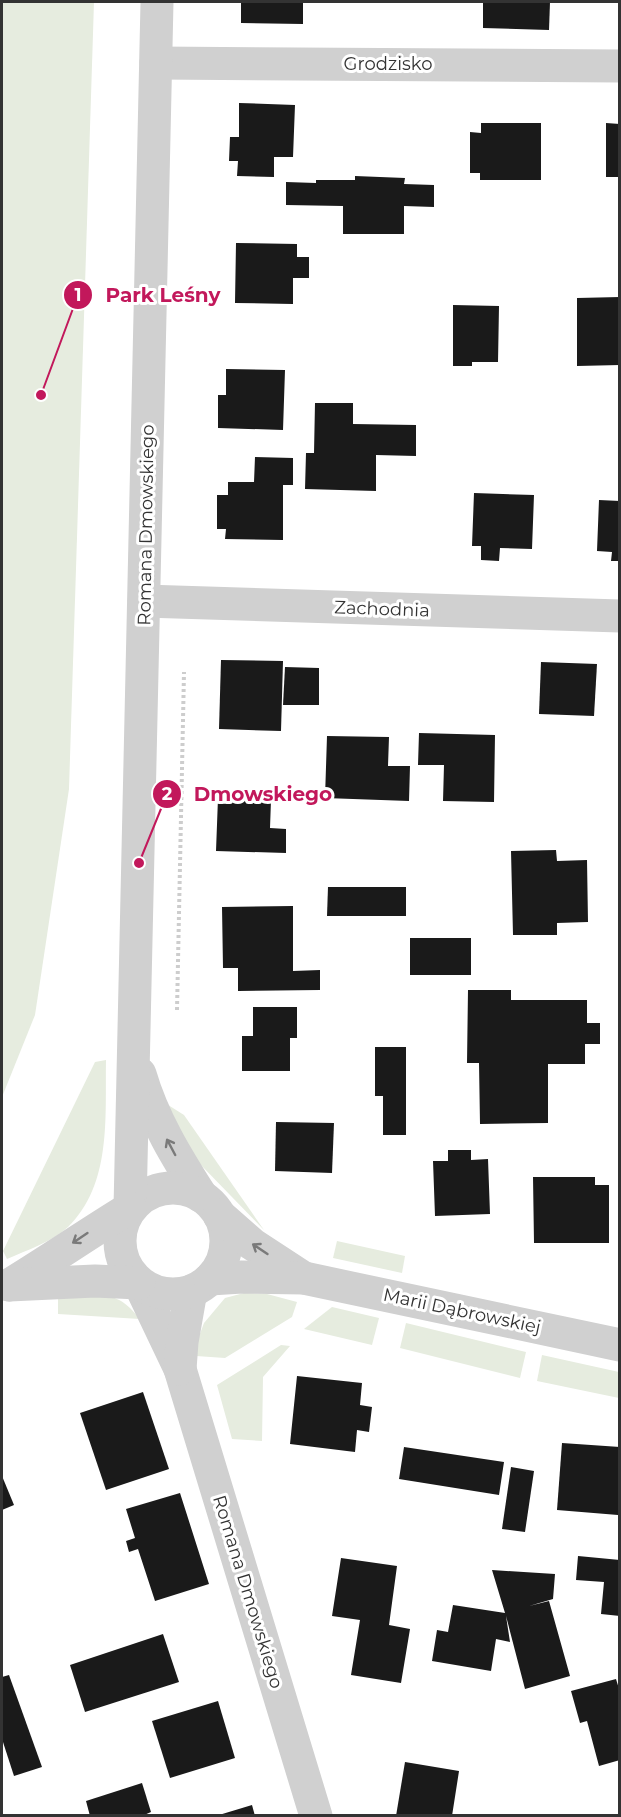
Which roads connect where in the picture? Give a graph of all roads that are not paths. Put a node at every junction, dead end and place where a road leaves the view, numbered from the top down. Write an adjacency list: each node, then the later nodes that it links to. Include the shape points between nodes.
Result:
1 (157, 2): 2 (street, Romana Dmowskiego)
2 (156, 63): 3 (street, Grodzisko); 4 (street, Romana Dmowskiego)
3 (620, 66)
4 (144, 601): 5 (street, Zachodnia); 6 (street, Romana Dmowskiego)
5 (620, 616)
6 (133, 1049): 7 (street, Romana Dmowskiego, one-way to 6, via 172,1151 147,1098); 8 (street, Romana Dmowskiego)
7 (211, 1206): 8 (street, via 186,1189 165,1188 146,1195); 9 (street, Marii Dąbrowskiej, one-way to 7, via 252,1244); 11 (street, via 226,1238 224,1255)
8 (130, 1208): 10 (street, via 121,1227 121,1255); 12 (street, one-way to 12)
9 (304, 1278): 11 (street, Marii Dąbrowskiej, via 242,1277); 13 (street, Marii Dąbrowskiej)
10 (139, 1283): 11 (street, via 167,1294); 12 (street); 14 (street, Romana Dmowskiego)
11 (201, 1285): 14 (street, Romana Dmowskiego, via 182,1342)
12 (5, 1286)
13 (620, 1345)
14 (180, 1369): 15 (street, Romana Dmowskiego)
15 (316, 1815)

